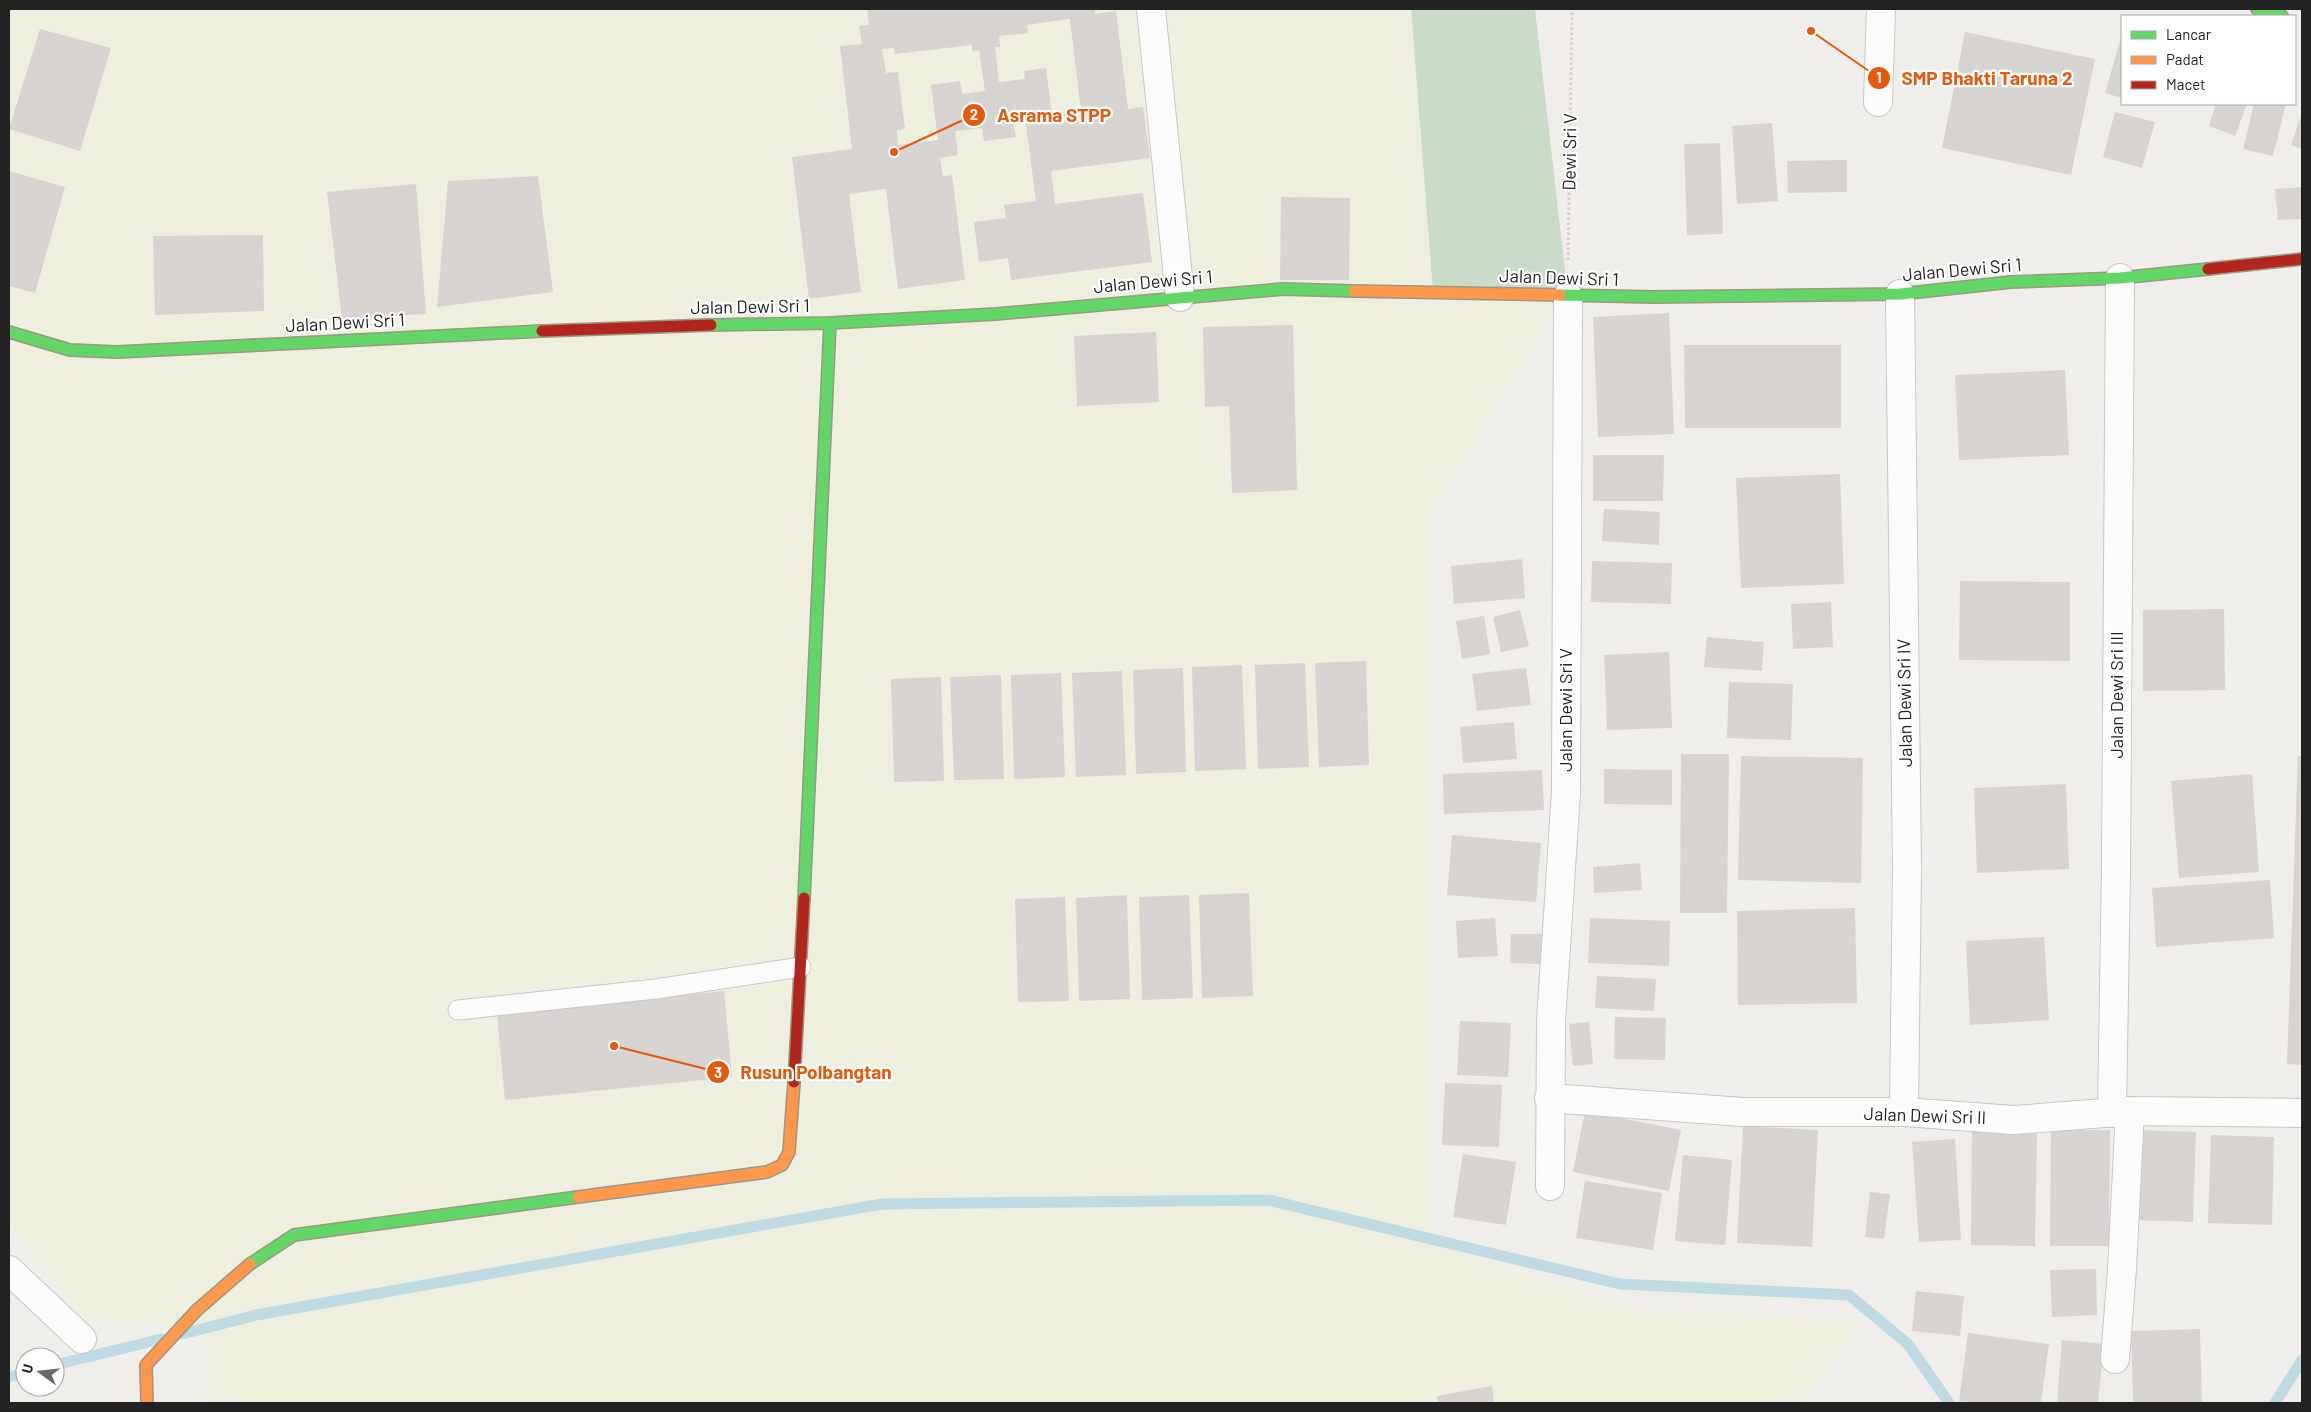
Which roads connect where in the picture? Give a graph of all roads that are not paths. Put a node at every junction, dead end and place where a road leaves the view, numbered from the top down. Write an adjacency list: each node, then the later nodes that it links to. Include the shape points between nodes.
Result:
1 (1151, 9): 7 (street)
2 (1881, 9): 3 (street)
3 (1878, 102)
4 (2302, 259): 5 (street, Jalan Dewi Sri 1)
5 (2120, 278): 6 (street, Jalan Dewi Sri 1, via 2011,282); 15 (street, Jalan Dewi Sri III, via 2116,869)
6 (1900, 294): 8 (street, Jalan Dewi Sri 1, via 1653,298); 14 (street, Jalan Dewi Sri IV, via 1907,867)
7 (1180, 297): 8 (street, Jalan Dewi Sri 1, via 1321,289); 9 (street, Jalan Dewi Sri 1, via 996,314)
8 (1567, 309): 13 (street, Jalan Dewi Sri V, via 1566,792 1556,914)
9 (830, 324): 10 (street, Jalan Dewi Sri 1, via 634,326 117,352 70,350); 11 (street)
10 (9, 332)
11 (801, 967): 12 (lane, via 656,989); 21 (street, via 789,1152 782,1165 767,1172 294,1235 262,1253 224,1282 146,1365)
12 (458, 1010)
13 (1549, 1098): 14 (street, Jalan Dewi Sri II, via 1743,1112); 17 (street, Jalan Dewi Sri V)
14 (1904, 1112): 15 (street, Jalan Dewi Sri II, via 2014,1120)
15 (2121, 1112): 16 (street, Jalan Dewi Sri II); 20 (street, Jalan Dewi Sri III, via 2122,1269)
16 (2302, 1113)
17 (1550, 1186)
18 (9, 1270): 19 (street, via 62,1324)
19 (82, 1339)
20 (2115, 1359)
21 (147, 1403)

